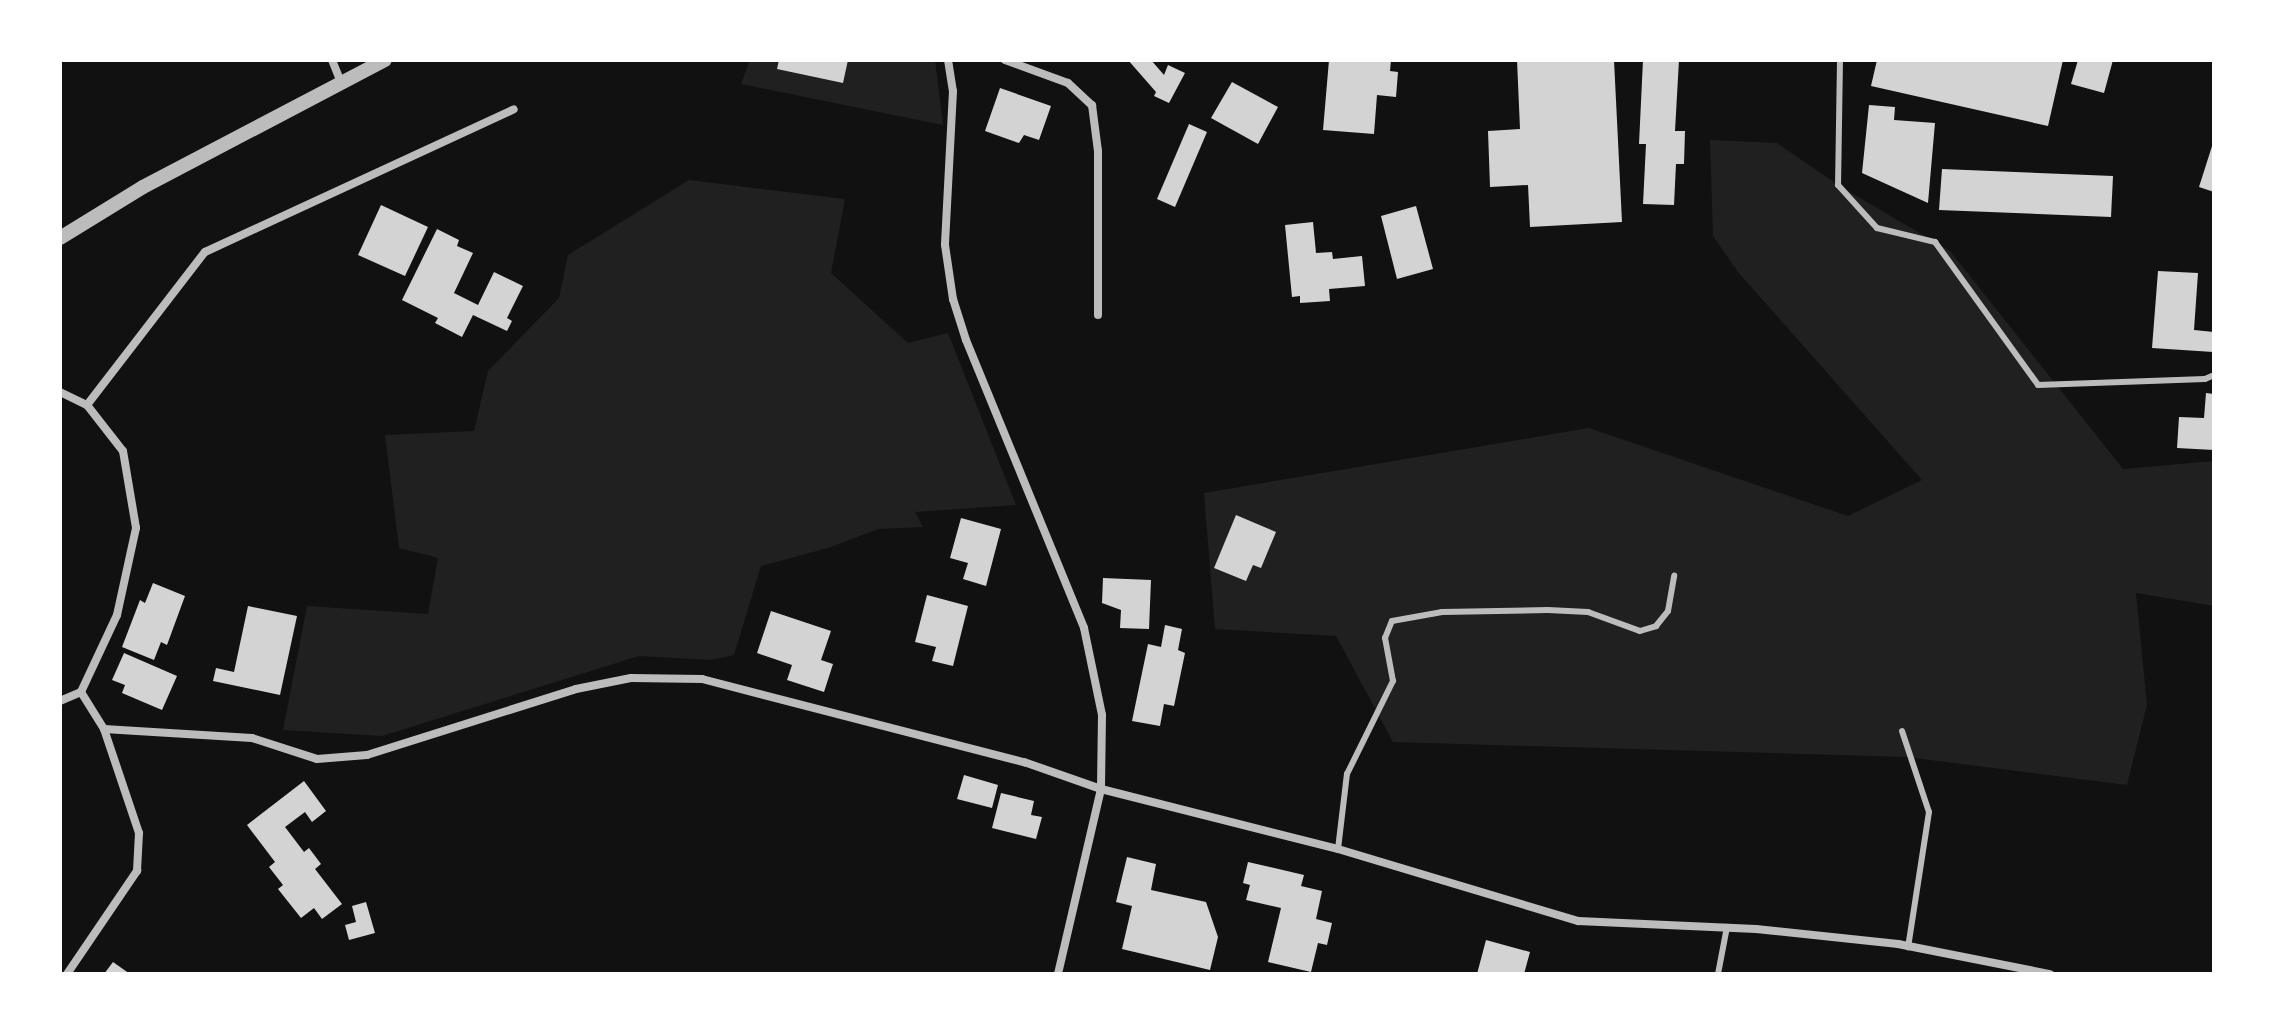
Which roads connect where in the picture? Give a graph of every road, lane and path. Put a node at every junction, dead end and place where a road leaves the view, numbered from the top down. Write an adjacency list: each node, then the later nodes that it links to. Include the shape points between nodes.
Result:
1 (332, 60): 6 (street)
2 (385, 60): 6 (street)
3 (948, 60): 18 (street, via 953,91 945,245 953,299 1084,628 1102,715)
4 (1005, 60): 9 (street, via 1068,83 1092,105 1098,151)
5 (1840, 60): 10 (lane, via 1838,185 1877,228 1935,242 2038,385)
6 (341, 82): 8 (street, via 143,187)
7 (514, 109): 12 (street, via 205,252)
8 (60, 238)
9 (1098, 315)
10 (2214, 375)
11 (60, 392): 12 (street)
12 (87, 405): 14 (street, via 123,451 136,528 117,615)
13 (1674, 576): 19 (lane, via 1668,611 1656,626 1640,631 1588,612 1548,610 1442,612 1392,621 1385,638 1393,681 1347,774)
14 (81, 692): 15 (street); 16 (street)
15 (60, 701)
16 (104, 729): 18 (street, via 252,738 317,759 367,755 576,689 631,678 702,679 1024,762); 22 (street, via 139,833 137,871)
17 (1902, 731): 21 (lane, via 1929,812)
18 (1101, 789): 19 (street); 23 (street)
19 (1338, 849): 20 (street, via 1578,921)
20 (1727, 927): 21 (street); 24 (lane)
21 (1908, 947): 25 (street)
22 (67, 974)
23 (1058, 974)
24 (1718, 974)
25 (2050, 974)

